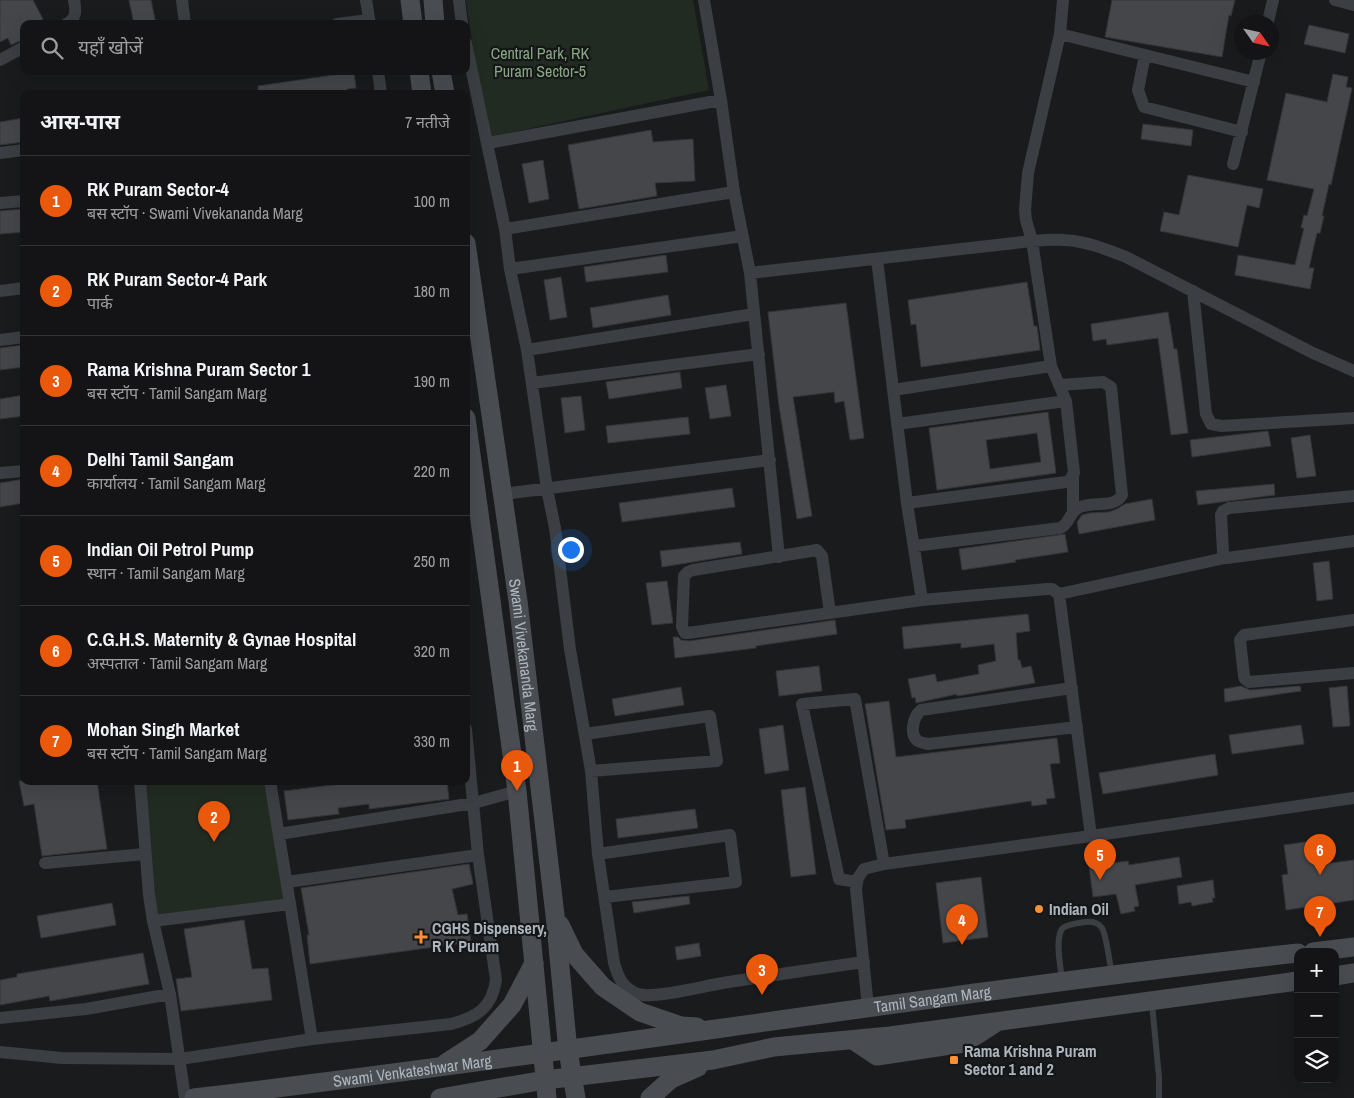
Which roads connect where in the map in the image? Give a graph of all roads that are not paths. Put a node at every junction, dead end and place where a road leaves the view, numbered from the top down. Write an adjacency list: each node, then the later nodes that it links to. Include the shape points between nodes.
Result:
1 (74, 0): 13 (street, via 75,14)
2 (182, 0): 14 (street)
3 (366, 0): 15 (street)
4 (410, 0): 16 (street)
5 (433, 0): 17 (street)
6 (459, 0): 18 (street)
7 (704, 0): 32 (street)
8 (1063, 0): 19 (street)
9 (1273, 0): 12 (street)
10 (1336, 0): 11 (street)
11 (1354, 5)
12 (1270, 15)
13 (72, 20)
14 (184, 20)
15 (370, 20)
16 (412, 20)
17 (435, 20)
18 (462, 20)
19 (1060, 34): 21 (street); 43 (street, via 1026,186 1026,220)
20 (20, 49): 22 (street)
21 (1145, 55): 28 (street); 33 (street, via 1138,90 1144,107)
22 (0, 60)
23 (1259, 60): 28 (street)
24 (470, 61): 34 (street)
25 (379, 75): 29 (street)
26 (420, 75): 30 (street)
27 (442, 75): 31 (street)
28 (1254, 82): 33 (street)
29 (380, 90)
30 (421, 90)
31 (444, 90)
32 (721, 100): 34 (street); 38 (street)
33 (1242, 132): 37 (street)
34 (488, 143): 41 (street)
35 (20, 150): 36 (street)
36 (0, 153)
37 (1233, 164)
38 (734, 192): 41 (street); 42 (street)
39 (20, 202): 40 (street)
40 (0, 204)
41 (506, 229): 45 (street)
42 (743, 236): 45 (street); 47 (street)
43 (1032, 241): 44 (street); 50 (street, via 1064,240 1102,247); 56 (street)
44 (877, 259): 47 (street); 60 (street)
45 (510, 269): 54 (street)
46 (470, 270): 70 (street, Swami Vivekananda Marg)
47 (750, 273): 51 (street)
48 (20, 288): 49 (street)
49 (0, 291)
50 (1193, 291): 57 (street); 62 (street, via 1206,414 1211,424)
51 (754, 314): 54 (street); 55 (street)
52 (20, 338): 53 (street)
53 (0, 340)
54 (527, 350): 58 (street)
55 (759, 354): 58 (street); 65 (street)
56 (1051, 366): 59 (street); 60 (street)
57 (1354, 371)
58 (532, 383): 69 (street)
59 (1059, 385): 61 (street); 73 (street, via 1103,382 1109,385 1112,393 1122,495 1112,503 1082,506)
60 (893, 390): 63 (street)
61 (1066, 401): 63 (street); 68 (street, via 1075,468)
62 (1354, 418)
63 (898, 424): 72 (street)
64 (470, 447): 90 (street, Swami Vivekananda Marg)
65 (770, 460): 69 (street); 76 (street)
66 (20, 471): 67 (street)
67 (0, 473)
68 (1072, 478): 72 (street, via 1066,482); 73 (street)
69 (547, 489): 70 (street); 85 (street)
70 (503, 494): 104 (street, Swami Vivekananda Marg)
71 (1354, 496): 77 (street, via 1226,509 1221,515)
72 (907, 503): 75 (street)
73 (1073, 512): 75 (street, via 1060,528)
74 (1354, 541): 77 (street)
75 (914, 546): 79 (street)
76 (779, 557): 80 (street, via 817,550 821,553); 80 (street, via 688,572 684,580 683,631 688,633)
77 (1225, 558): 78 (street)
78 (1059, 594): 79 (street, via 1047,589); 83 (street)
79 (922, 600): 80 (street)
80 (830, 613)
81 (1354, 620): 82 (street, via 1244,635 1240,640 1244,676 1250,682)
82 (1354, 673)
83 (1072, 688): 84 (street); 84 (street, via 921,710 913,723 914,733 919,742 928,744)
84 (1077, 727): 94 (street)
85 (585, 734): 87 (street); 87 (street, via 710,716 717,761)
86 (470, 766): 92 (street)
87 (591, 771): 96 (street)
88 (140, 785): 95 (street)
89 (271, 785): 93 (street)
90 (517, 791): 92 (street); 110 (street, Swami Vivekananda Marg)
91 (1354, 798): 94 (street)
92 (474, 803): 93 (street); 97 (street)
93 (279, 834): 100 (street)
94 (1091, 836): 99 (street)
95 (146, 854): 98 (street); 105 (street)
96 (598, 854): 102 (street); 102 (street, via 730,835 736,882)
97 (478, 856): 100 (street); 121 (street, via 496,980 494,992 484,1008 467,1020 451,1024)
98 (46, 863)
99 (884, 864): 101 (street, via 864,869); 101 (street, via 855,699 802,704 839,879)
100 (286, 882): 103 (street)
101 (857, 882): 109 (street)
102 (605, 897): 109 (street, via 617,974 623,986 638,994 648,996)
103 (290, 904): 105 (street); 121 (street)
104 (555, 915): 120 (street, via 580,961 603,987 640,1012 681,1026); 122 (street, Swami Vivekananda Marg)
105 (153, 920): 116 (street)
106 (1354, 947): 107 (street)
107 (1339, 949)
108 (1294, 953): 112 (street, Tamil Sangam Marg)
109 (864, 962): 118 (street)
110 (534, 963): 124 (street, Swami Vivekananda Marg); 127 (street, via 506,1013 480,1041)
111 (1354, 973): 113 (street)
112 (1112, 975): 114 (street, Tamil Sangam Marg); 114 (lane, via 1103,930 1094,922 1086,922 1065,926 1062,930 1059,940)
113 (1339, 975)
114 (1062, 982): 118 (street, Tamil Sangam Marg)
115 (1294, 982): 117 (street, Tamil Sangam Marg)
116 (170, 994): 119 (street, via 86,1009); 125 (street)
117 (1152, 1000): 126 (street, Tamil Sangam Marg, via 854,1040 774,1047); 135 (lane)
118 (868, 1007): 120 (street, Tamil Sangam Marg)
119 (0, 1018)
120 (725, 1029): 122 (street, Tamil Sangam Marg)
121 (312, 1039): 125 (street)
122 (568, 1050): 124 (street, Swami Venkateshwar Marg); 128 (street, Swami Vivekananda Marg)
123 (0, 1052): 125 (street, via 62,1058)
124 (542, 1053): 127 (street, Swami Venkateshwar Marg); 129 (street, Swami Vivekananda Marg)
125 (180, 1059): 130 (street)
126 (713, 1060): 128 (street, Tamil Sangam Marg); 134 (street, via 671,1079)
127 (440, 1067): 131 (street, Swami Venkateshwar Marg)
128 (572, 1077): 129 (street, Tamil Sangam Marg); 133 (street, Swami Vivekananda Marg)
129 (546, 1089): 132 (street, Tamil Sangam Marg)
130 (185, 1098)
131 (194, 1098)
132 (440, 1098)
133 (576, 1098)
134 (650, 1098)
135 (1159, 1098)

